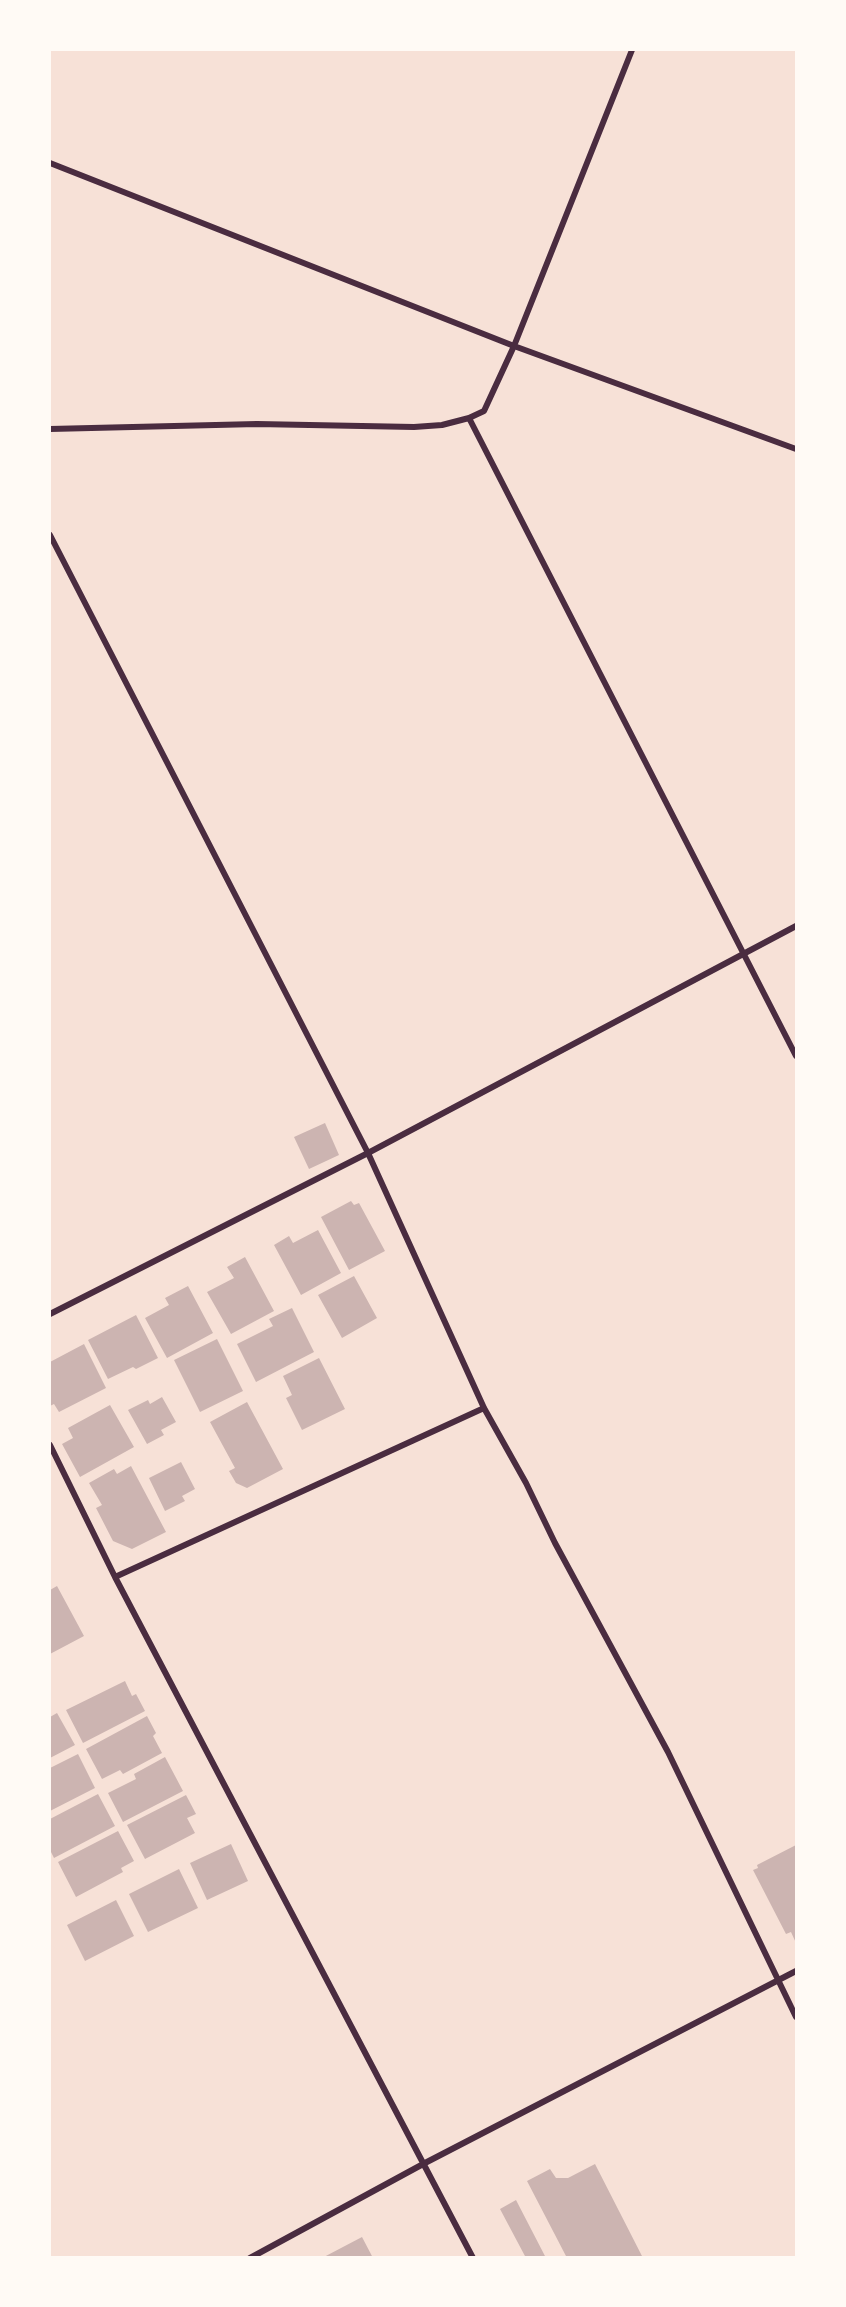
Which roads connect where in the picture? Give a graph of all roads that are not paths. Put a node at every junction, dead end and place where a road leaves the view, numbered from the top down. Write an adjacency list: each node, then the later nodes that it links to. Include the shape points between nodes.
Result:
1 (632, 50): 3 (street)
2 (50, 163): 3 (street)
3 (514, 346): 4 (street, via 484,411); 6 (street)
4 (469, 418): 5 (street, via 414,427 257,424); 9 (street)
5 (50, 429)
6 (796, 449)
7 (50, 535): 11 (street)
8 (796, 926): 9 (street)
9 (744, 954): 10 (street); 11 (street)
10 (796, 1056)
11 (368, 1153): 12 (street); 13 (street)
12 (50, 1314)
13 (484, 1408): 15 (street); 17 (street, via 668,1752)
14 (50, 1445): 15 (street)
15 (115, 1577): 19 (street)
16 (796, 1971): 17 (street)
17 (778, 1980): 18 (street); 19 (street)
18 (796, 2017)
19 (424, 2163): 20 (street); 21 (street)
20 (250, 2258)
21 (473, 2258)

